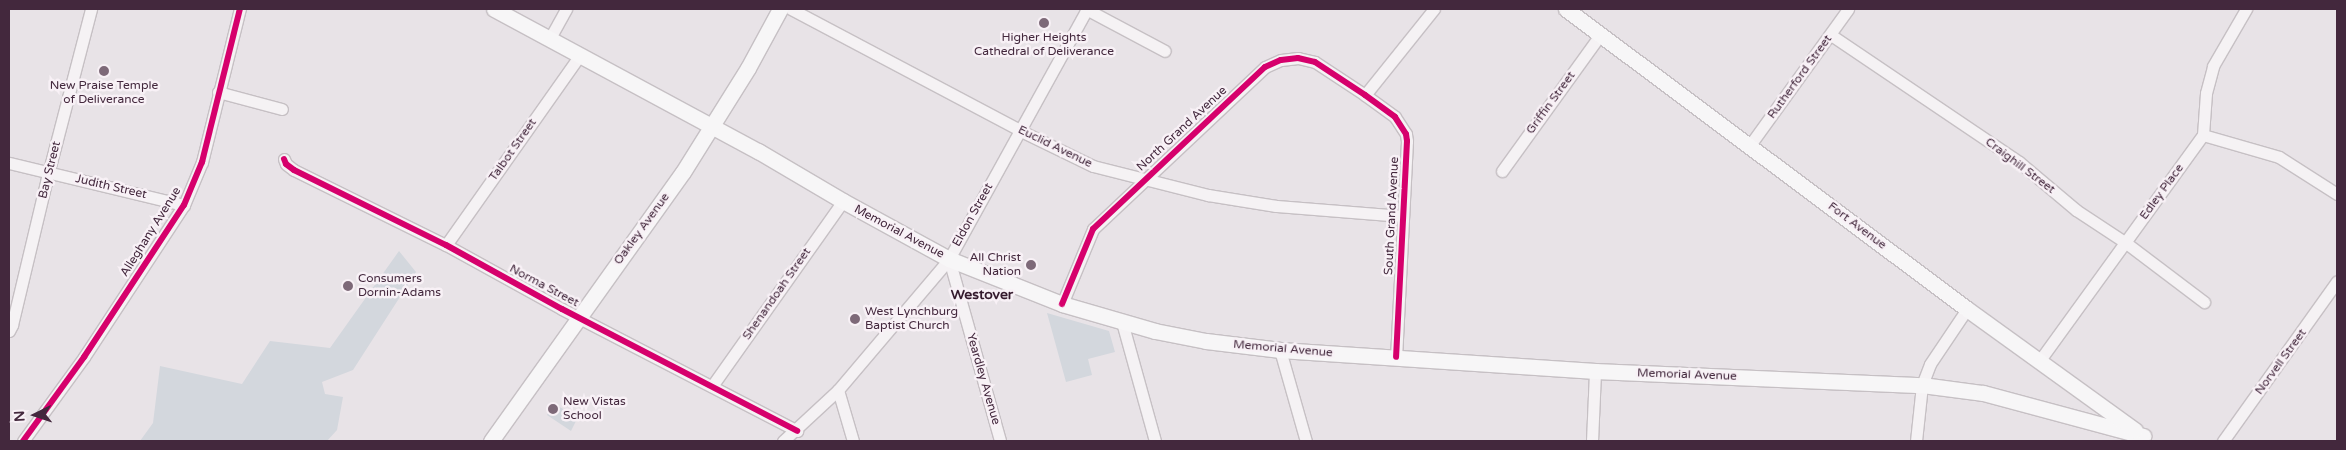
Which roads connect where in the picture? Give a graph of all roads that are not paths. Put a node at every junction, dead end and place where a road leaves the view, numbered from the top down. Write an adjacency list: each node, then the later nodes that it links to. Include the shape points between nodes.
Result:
1 (91, 9): 27 (street, Bay Street)
2 (240, 9): 17 (street, Alleghany Avenue)
3 (494, 9): 14 (main road, Memorial Avenue)
4 (566, 9): 14 (street)
5 (780, 9): 20 (main road, Oakley Avenue)
6 (791, 9): 21 (street, Euclid Avenue)
7 (1087, 9): 15 (street); 21 (street, Eldon Street)
8 (1434, 9): 18 (street)
9 (1566, 9): 12 (main road, Fort Avenue)
10 (1848, 9): 13 (street, Rutherford Street)
11 (2246, 9): 22 (street, via 2213,66 2206,93)
12 (1600, 35): 23 (main road, Fort Avenue); 26 (street, Griffin Street)
13 (1831, 35): 23 (street, Rutherford Street); 33 (street, Craighill Street, via 2019,162 2076,210)
14 (550, 38): 16 (main road, Memorial Avenue)
15 (1165, 51)
16 (580, 55): 20 (main road, Memorial Avenue); 34 (street, Talbot Street)
17 (218, 92): 19 (street); 31 (street, Alleghany Avenue, via 202,162)
18 (1365, 95): 28 (street, North Grand Avenue, via 1315,62 1298,58 1281,60 1265,67); 32 (street, South Grand Avenue, via 1395,117 1406,134)
19 (282, 109)
20 (713, 127): 30 (main road, Memorial Avenue); 40 (main road, Oakley Avenue)
21 (1021, 131): 28 (street, Euclid Avenue, via 1093,166); 35 (street, Eldon Street)
22 (2203, 135): 29 (street, via 2279,157); 33 (street, Edley Place)
23 (1750, 146): 39 (main road, Fort Avenue)
24 (284, 159): 34 (street, Norma Street, via 294,170)
25 (9, 162): 27 (street, Judith Street)
26 (1502, 171)
27 (48, 173): 31 (street, Judith Street); 42 (street, Bay Street)
28 (1144, 180): 32 (street, Euclid Avenue, via 1276,206); 38 (street, North Grand Avenue, via 1093,229)
29 (2337, 194)
30 (843, 201): 35 (main road, Memorial Avenue); 48 (street, Shenandoah Street)
31 (184, 205): 52 (street, Alleghany Avenue, via 84,357)
32 (1403, 216): 44 (street, South Grand Avenue)
33 (2126, 243): 37 (street, Craighill Street); 45 (street, Edley Place)
34 (446, 245): 40 (street, Norma Street)
35 (949, 259): 38 (main road, Memorial Avenue); 49 (street, Eldon Street); 56 (street, Yeardley Avenue)
36 (2337, 282): 61 (street, Norvell Street)
37 (2204, 302)
38 (1062, 304): 41 (main road, Memorial Avenue)
39 (1967, 309): 45 (main road, Fort Avenue); 47 (street, via 1930,364)
40 (578, 316): 48 (street, Norma Street); 53 (main road, Oakley Avenue)
41 (1122, 322): 43 (main road, Memorial Avenue, via 1203,340); 57 (street)
42 (9, 331)
43 (1280, 350): 44 (main road, Memorial Avenue); 58 (street)
44 (1396, 357): 46 (main road, Memorial Avenue)
45 (2040, 360): 51 (main road, Fort Avenue)
46 (1595, 371): 47 (main road, Memorial Avenue); 59 (street)
47 (1922, 385): 51 (main road, Memorial Avenue, via 1983,393); 60 (street)
48 (712, 386): 50 (street, Norma Street)
49 (838, 390): 50 (street, Eldon Street); 55 (street)
50 (797, 431): 54 (street, Eldon Street)
51 (2147, 439)
52 (23, 441)
53 (491, 441)
54 (784, 441)
55 (853, 441)
56 (1000, 441)
57 (1155, 441)
58 (1306, 441)
59 (1592, 441)
60 (1916, 441)
61 (2223, 441)

